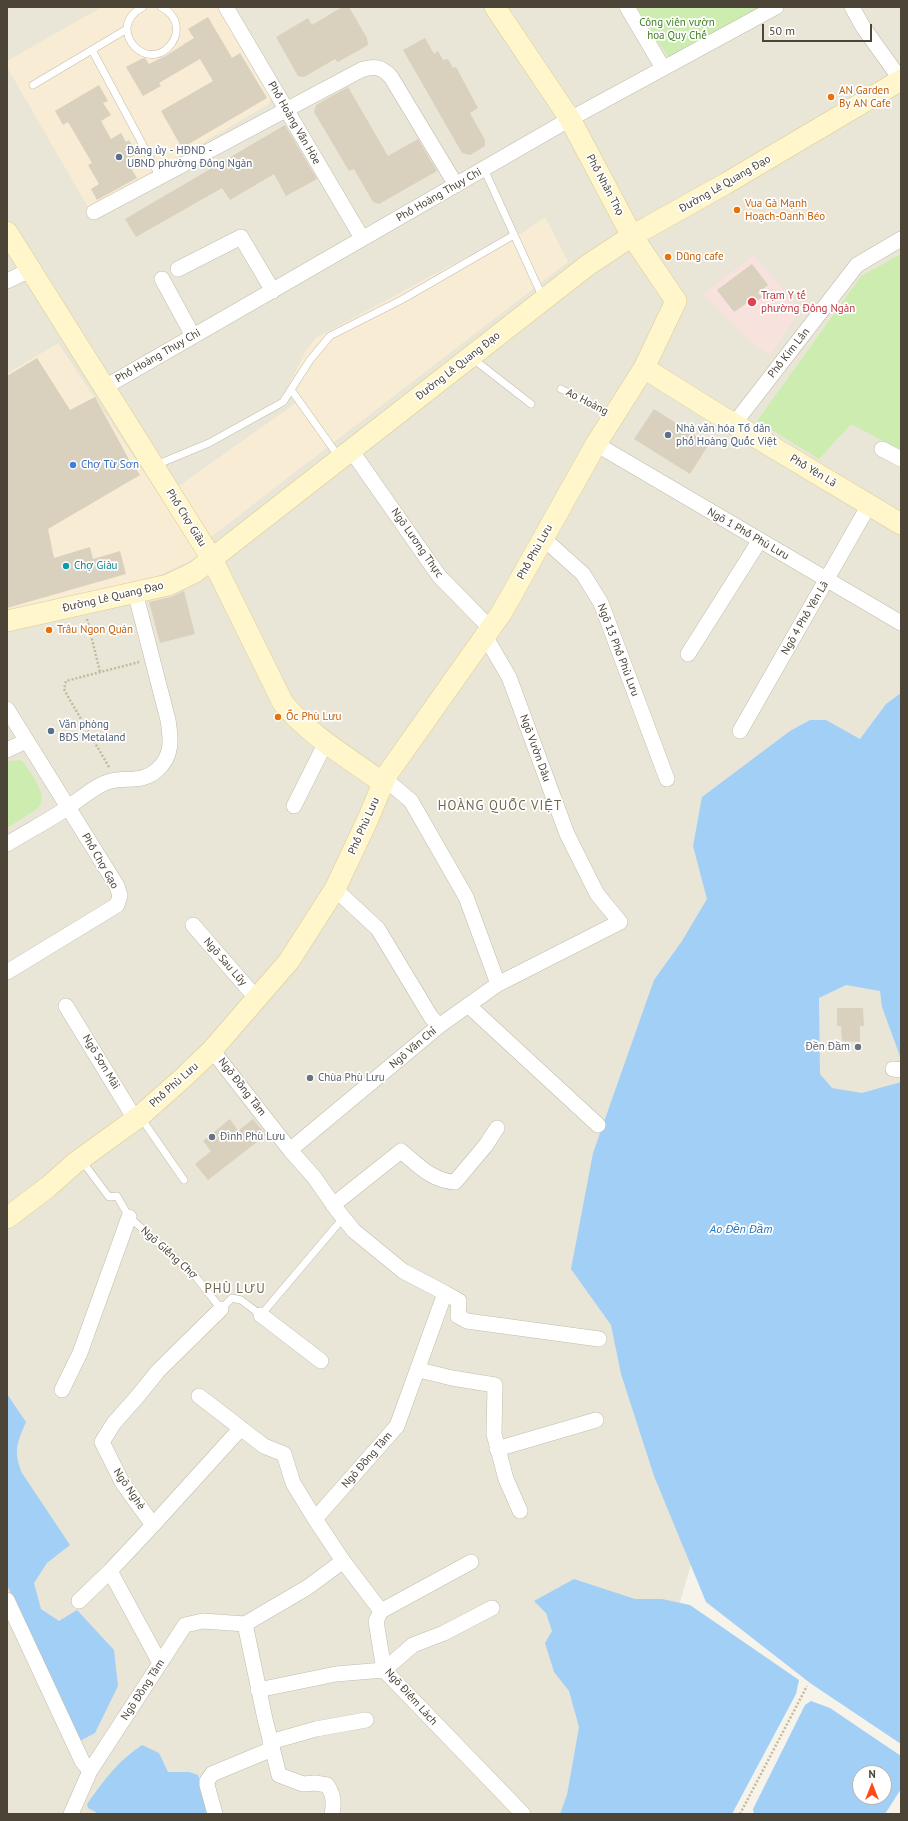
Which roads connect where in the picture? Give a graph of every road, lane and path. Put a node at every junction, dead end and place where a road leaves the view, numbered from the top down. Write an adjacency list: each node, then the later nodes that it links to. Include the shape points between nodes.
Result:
1 (143, 7): 8 (lane, via 133,14)
2 (162, 7): 8 (lane, via 174,18 177,34 162,53 146,54 138,50 128,37)
3 (226, 7): 13 (street, Phố Hoàng Văn Hòe)
4 (495, 7): 14 (main road, Phố Nhân Thọ)
5 (626, 7): 10 (street)
6 (776, 7): 10 (street, Phố Hoàng Thụy Chi)
7 (852, 7): 11 (street, via 863,27)
8 (127, 29): 9 (lane)
9 (92, 50): 12 (lane); 16 (lane)
10 (663, 68): 14 (street, Phố Hoàng Thụy Chi)
11 (901, 80): 21 (main road, Đường Lê Quang Đạo)
12 (32, 85)
13 (286, 109): 16 (street); 17 (street, via 361,70 380,68 391,77); 22 (street, Phố Hoàng Văn Hòe)
14 (570, 119): 15 (street, Phố Hoàng Thụy Chi); 21 (main road, Phố Nhân Thọ)
15 (484, 169): 17 (street, Phố Hoàng Thụy Chi); 20 (lane)
16 (160, 177): 18 (street)
17 (456, 185): 22 (street, Phố Hoàng Thụy Chi)
18 (94, 212)
19 (7, 232): 25 (main road, Phố Chợ Giầu)
20 (514, 235): 29 (lane); 35 (lane, via 403,299 330,336 310,360)
21 (632, 236): 29 (main road, Đường Lê Quang Đạo, via 588,265); 32 (main road, Phố Nhân Thọ, via 676,301)
22 (362, 238): 28 (street, Phố Hoàng Thụy Chi)
23 (901, 239): 38 (street, Phố Kim Lân, via 857,265)
24 (178, 269): 28 (street, via 241,236)
25 (30, 270): 27 (street); 33 (main road, Phố Chợ Giầu)
26 (162, 279): 30 (street)
27 (7, 281)
28 (273, 291): 30 (street, Phố Hoàng Thụy Chi)
29 (544, 300): 31 (main road, Đường Lê Quang Đạo)
30 (193, 336): 33 (street, Phố Hoàng Thụy Chi)
31 (470, 357): 36 (lane); 41 (main road, Đường Lê Quang Đạo)
32 (644, 368): 37 (main road, Phố Phù Lưu); 38 (main road, Phố Yên Lã)
33 (105, 387): 43 (main road, Phố Chợ Giầu)
34 (561, 389): 37 (lane, Ao Hoàng)
35 (292, 391): 41 (lane); 43 (lane, via 283,402 209,443)
36 (531, 404)
37 (614, 416): 39 (main road, Phố Phù Lưu)
38 (734, 424): 44 (main road, Phố Yên Lã)
39 (596, 444): 46 (main road, Phố Phù Lưu); 47 (street, Ngõ 1 Phố Phù Lưu)
40 (882, 448): 42 (street)
41 (346, 454): 48 (main road, Đường Lê Quang Đạo); 54 (street, Ngõ Lương Thực, via 439,576)
42 (901, 459)
43 (154, 466): 48 (main road, Phố Chợ Giầu)
44 (869, 505): 45 (main road, Phố Yên Lã); 49 (street, Ngõ 4 Phố Yên Lã)
45 (901, 524)
46 (543, 538): 54 (main road, Phố Phù Lưu); 64 (street, Ngõ 13 Phố Phù Lưu, via 583,574 601,603)
47 (760, 540): 49 (street, Ngõ 1 Phố Phù Lưu); 55 (street)
48 (212, 559): 50 (main road, Đường Lê Quang Đạo, via 195,572 168,585); 61 (main road, Phố Chợ Giầu, via 283,703 295,717)
49 (827, 580): 53 (street, Ngõ 1 Phố Phù Lưu); 59 (street, Ngõ 4 Phố Yên Lã)
50 (135, 592): 51 (main road, Đường Lê Quang Đạo); 67 (street, via 168,720 170,751 165,761 150,776 138,780 112,780 104,783)
51 (83, 604): 52 (main road, Đường Lê Quang Đạo); 57 (path)
52 (7, 621)
53 (901, 623)
54 (488, 633): 65 (main road, Phố Phù Lưu); 72 (street, Ngõ Vườn Dâu, via 510,677 567,834 597,894 620,922)
55 (688, 654)
56 (141, 662): 57 (path)
57 (100, 672): 63 (path, via 66,681 64,689)
58 (7, 709): 60 (street, Phố Chợ Gạo)
59 (740, 731)
60 (26, 741): 62 (street); 67 (street, Phố Chợ Gạo)
61 (326, 742): 65 (main road, Phố Chợ Giầu); 66 (street)
62 (7, 750)
63 (110, 770)
64 (667, 779)
65 (384, 781): 69 (main road, Phố Phù Lưu); 72 (street, via 411,801 466,897)
66 (294, 806)
67 (68, 808): 68 (street); 71 (street, Phố Chợ Gạo, via 117,886 120,896 117,905)
68 (7, 844)
69 (335, 889): 73 (main road, Phố Phù Lưu, via 289,962); 76 (street, Ngõ Văn Chỉ, via 378,929)
70 (193, 925): 73 (street, Ngõ Sau Lũy)
71 (7, 972)
72 (498, 984): 74 (street)
73 (258, 999): 77 (main road, Phố Phù Lưu)
74 (468, 1005): 76 (street); 79 (street)
75 (66, 1006): 78 (street, Ngõ Sơn Mài)
76 (439, 1026): 81 (street, Ngõ Văn Chỉ)
77 (212, 1050): 78 (main road, Phố Phù Lưu); 81 (street, Ngõ Đồng Tâm)
78 (137, 1117): 82 (main road, Phố Phù Lưu); 83 (lane)
79 (598, 1125)
80 (497, 1128): 84 (street, via 456,1182 446,1182 428,1174 401,1151)
81 (290, 1150): 84 (street, Ngõ Đồng Tâm, via 314,1177)
82 (80, 1159): 85 (lane, Ngõ Giếng Chợ, via 109,1197 117,1196); 86 (main road, Phố Phù Lưu)
83 (184, 1180)
84 (333, 1205): 87 (street, Ngõ Đồng Tâm)
85 (129, 1217): 89 (lane, Ngõ Giếng Chợ, via 196,1277); 94 (street, via 80,1353)
86 (7, 1218)
87 (343, 1218): 88 (street, Ngõ Đồng Tâm, via 354,1231 403,1271); 90 (lane)
88 (445, 1293): 91 (street, via 459,1301 458,1316 467,1321); 93 (street, Ngõ Đồng Tâm)
89 (221, 1309): 90 (lane, via 232,1298 241,1300); 101 (street, Ngõ Nghè, via 158,1371 114,1423 102,1442 122,1482)
90 (261, 1315): 92 (street)
91 (599, 1339)
92 (321, 1361)
93 (419, 1370): 98 (street, via 495,1385 494,1434); 100 (street, Ngõ Đồng Tâm, via 397,1426)
94 (62, 1390)
95 (199, 1396): 97 (street)
96 (596, 1420): 98 (street)
97 (241, 1428): 100 (street, via 264,1446 284,1454 293,1483); 101 (street)
98 (497, 1449): 99 (street, via 506,1480)
99 (520, 1511)
100 (315, 1519): 102 (street)
101 (152, 1525): 104 (street)
102 (343, 1561): 108 (street); 109 (street, via 308,1587)
103 (471, 1562): 108 (street)
104 (110, 1571): 106 (street); 110 (street)
105 (7, 1600): 116 (street, via 82,1761)
106 (79, 1601)
107 (492, 1608): 111 (street, via 444,1633 413,1645)
108 (381, 1611): 111 (street, Ngõ Điếm Lách, via 376,1621)
109 (245, 1624): 110 (street, Ngõ Đồng Tâm, via 203,1621 185,1625); 113 (street)
110 (160, 1664): 116 (street, Ngõ Đồng Tâm)
111 (384, 1670): 113 (street, via 336,1674); 120 (street, Ngõ Điếm Lách)
112 (807, 1686): 121 (path)
113 (258, 1690): 115 (street)
114 (366, 1720): 115 (street, via 316,1729)
115 (271, 1746): 118 (street, via 212,1774 206,1785); 119 (street, via 278,1775 302,1784 327,1785 334,1801)
116 (90, 1771): 117 (street, Ngõ Đồng Tâm)
117 (75, 1813)
118 (215, 1814)
119 (332, 1814)
120 (523, 1814)
121 (740, 1814)

